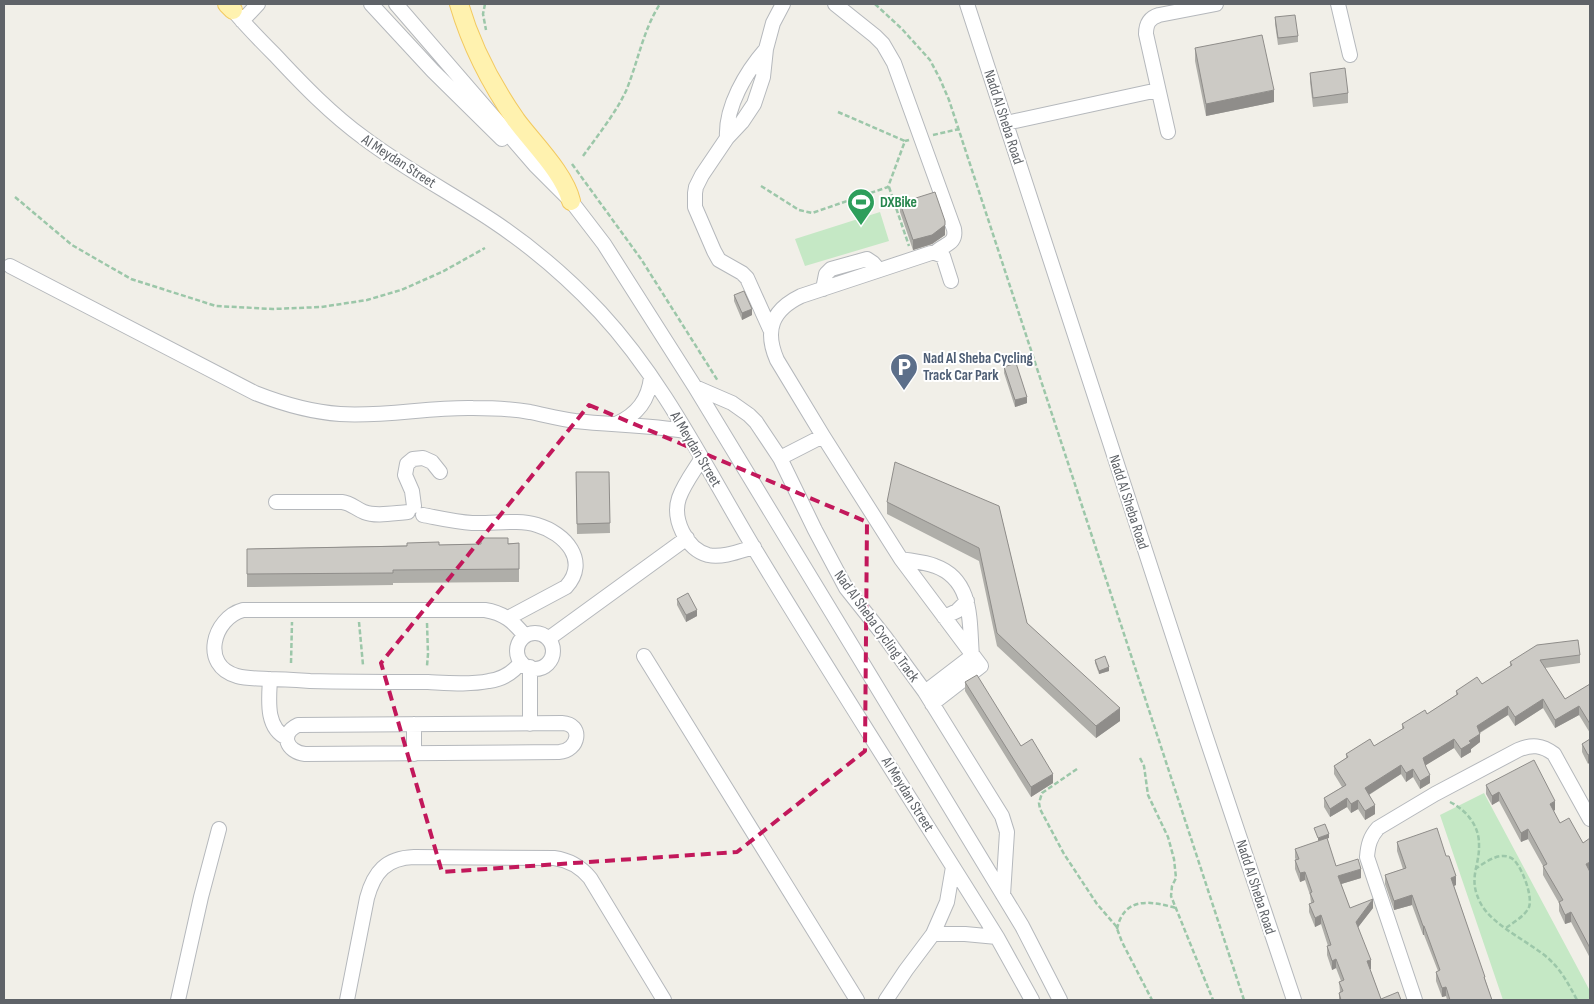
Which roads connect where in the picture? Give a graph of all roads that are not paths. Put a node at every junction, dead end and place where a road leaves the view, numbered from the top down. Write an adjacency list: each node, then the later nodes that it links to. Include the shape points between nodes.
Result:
1 (258, 4): 11 (street)
2 (371, 4): 17 (street, via 516,154 526,163)
3 (396, 4): 17 (street, Al Meydan Street)
4 (459, 4): 12 (main road)
5 (470, 4): 12 (street)
6 (783, 4): 22 (street, via 773,24 763,77 754,104 698,180 695,193 696,206 714,251 719,260 747,278)
7 (835, 4): 19 (street, via 883,44 899,73 955,233 952,242)
8 (968, 4): 15 (street, Nadd Al Sheba Road)
9 (1216, 4): 14 (street, via 1159,15 1148,21 1146,34)
10 (1338, 4): 13 (street)
11 (234, 10): 23 (street, Al Meydan Street, via 314,96 352,128 379,149 519,239 573,285 627,344)
12 (465, 23): 18 (main road, via 505,103 562,180)
13 (1350, 55)
14 (1158, 90): 15 (street); 16 (street)
15 (1006, 123): 65 (street, Nadd Al Sheba Road)
16 (1168, 132)
17 (535, 165): 18 (street, Al Meydan Street)
18 (571, 201): 24 (street, Al Meydan Street, via 604,244)
19 (935, 253): 21 (street, via 945,260); 22 (street, via 790,301 780,309)
20 (10, 266): 25 (street, via 255,393 297,408 362,415 501,409)
21 (951, 281)
22 (770, 329): 27 (street, via 777,360)
23 (651, 377): 25 (street, via 641,406); 26 (street, Al Meydan Street)
24 (696, 388): 29 (street, Nad Al Sheba Cycling Track, via 748,415); 55 (street, Al Meydan Street)
25 (616, 424): 26 (street)
26 (685, 431): 28 (street, Al Meydan Street)
27 (823, 436): 29 (street); 35 (street)
28 (702, 458): 33 (street, via 682,491 677,507 679,523); 34 (street, Al Meydan Street)
29 (780, 458): 47 (street, Nad Al Sheba Cycling Track, via 846,588)
30 (440, 472): 32 (street, via 432,462 423,458 407,464 404,475 412,491)
31 (276, 502): 32 (street, via 342,502 371,514)
32 (415, 511): 40 (street, via 472,523 530,523 547,528 568,544 576,566 572,581)
33 (687, 538): 34 (street, via 692,546 709,555); 42 (street)
34 (754, 547): 54 (street, Al Meydan Street)
35 (901, 559): 36 (street); 37 (street)
36 (944, 570): 37 (street, via 931,576); 38 (street, via 959,582)
37 (923, 589): 39 (street)
38 (967, 601): 39 (street); 44 (street)
39 (944, 617): 44 (street)
40 (508, 618): 41 (street); 46 (street, via 485,610 236,612 225,621 215,642 216,660 223,670 238,677)
41 (525, 636): 42 (street, via 537,633); 45 (street, via 518,645 518,657)
42 (548, 639): 45 (street, via 552,650 548,662 538,668)
43 (644, 656): 61 (street)
44 (977, 661): 47 (street)
45 (526, 665): 46 (street, via 500,678 480,683); 49 (street)
46 (270, 679): 50 (street, via 272,724)
47 (928, 698): 55 (street, Nad Al Sheba Cycling Track, via 1002,816 1007,840)
48 (414, 724): 49 (street); 50 (street, via 298,725 290,730); 51 (street)
49 (530, 724): 51 (street, via 570,724 575,730 575,742 569,750 559,752)
50 (287, 738): 51 (street, via 290,747 301,754)
51 (414, 754)
52 (1590, 819): 66 (street, via 1554,754 1537,746 1527,746 1378,828 1371,836 1367,857)
53 (219, 829): 58 (street)
54 (953, 867): 56 (street, via 947,902); 57 (street, Al Meydan Street)
55 (1003, 895): 64 (street, Al Meydan Street)
56 (933, 934): 57 (street); 62 (street)
57 (997, 937): 63 (street, Al Meydan Street)
58 (178, 1000)
59 (347, 1000): 60 (street, via 366,898 372,882 389,863 414,857 554,858 577,866 590,878)
60 (664, 1000)
61 (857, 1000)
62 (886, 1000)
63 (1032, 1000)
64 (1060, 1000)
65 (1294, 1000)
66 (1415, 1000)

